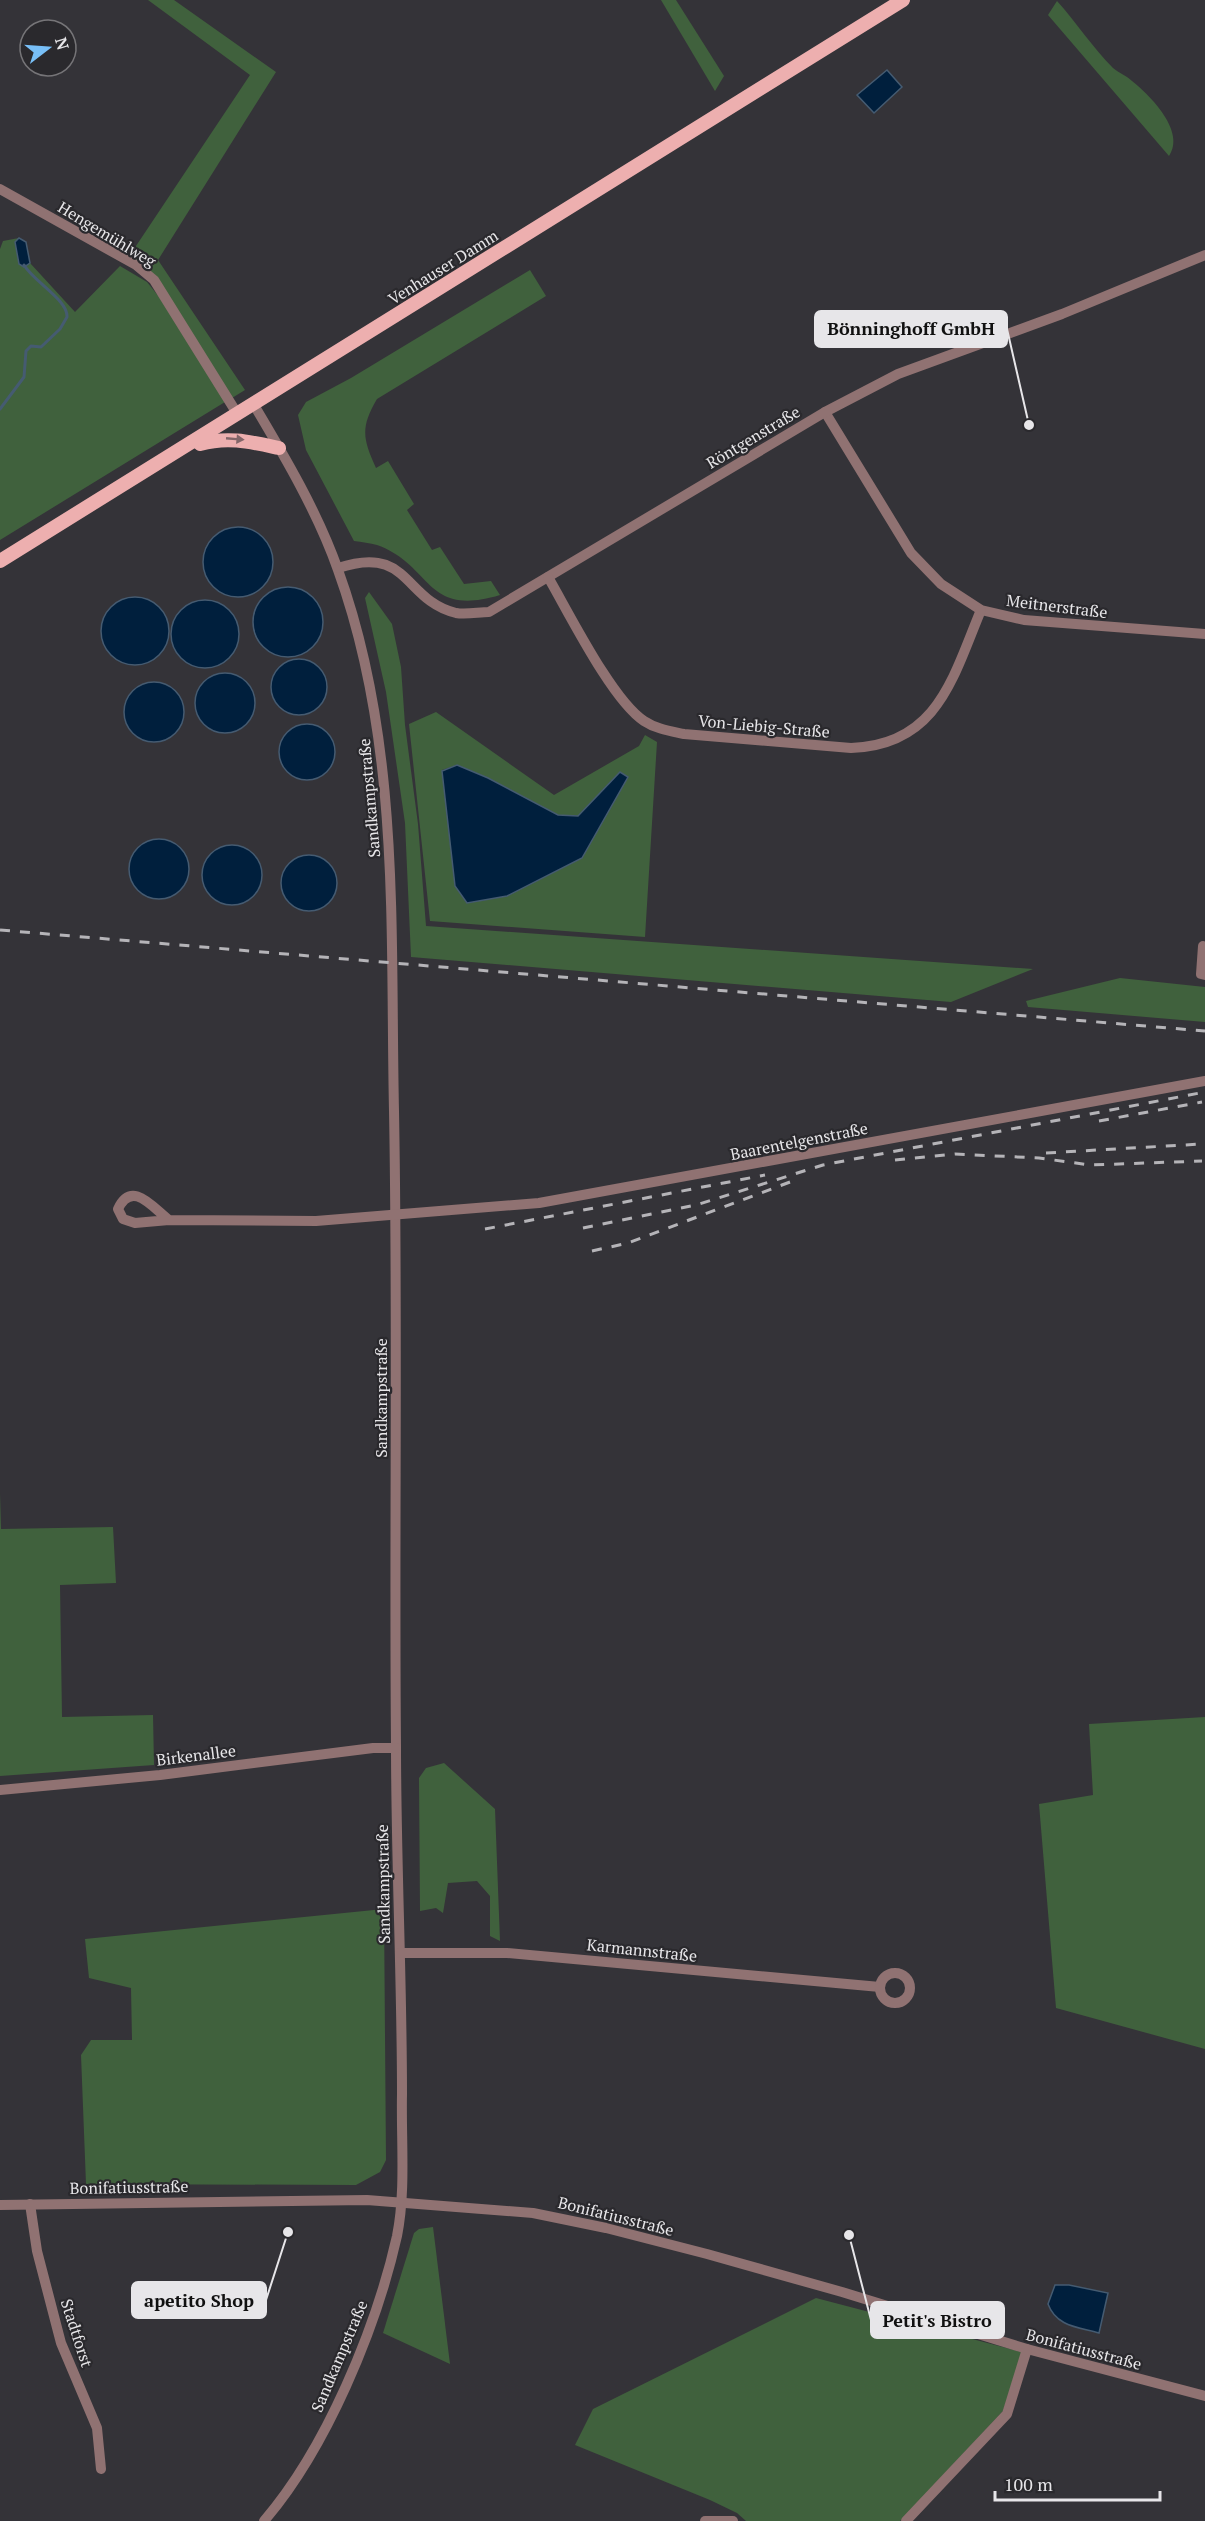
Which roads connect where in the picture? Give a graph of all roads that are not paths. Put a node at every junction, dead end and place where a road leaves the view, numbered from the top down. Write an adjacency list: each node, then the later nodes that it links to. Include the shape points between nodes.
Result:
1 (903, 0): 4 (main road, Venhauser Damm)
2 (0, 189): 6 (street, Hengemühlweg, via 136,265 154,280)
3 (1205, 255): 5 (street, Röntgenstraße, via 1062,314 898,374)
4 (254, 405): 6 (main road, Venhauser Damm); 7 (street, Sandkampstraße)
5 (825, 412): 11 (street, Röntgenstraße); 12 (street, Meitnerstraße, via 911,553 941,584)
6 (238, 415): 8 (main road, Venhauser Damm)
7 (279, 448): 8 (main road, one-way to 7, via 193,446 218,439 235,438); 10 (street, Sandkampstraße)
8 (160, 463): 9 (main road, Venhauser Damm)
9 (0, 561)
10 (338, 568): 11 (street, Röntgenstraße, via 359,561 384,563 437,605 458,614 489,612); 17 (street, Sandkampstraße, via 378,727 389,835)
11 (548, 578): 12 (street, Von-Liebig-Straße, via 614,688 643,720 684,734 851,748 899,738 919,726 936,708 947,693)
12 (981, 610): 13 (street, Meitnerstraße, via 1024,620)
13 (1205, 634)
14 (1203, 946): 15 (street, via 1201,974)
15 (1205, 975)
16 (1205, 1081): 17 (street, Baarentelgenstraße, via 627,1189 539,1203)
17 (396, 1214): 18 (street, via 316,1221); 19 (street, Sandkampstraße)
18 (169, 1220)
19 (396, 1748): 20 (street, Birkenallee); 21 (street, Sandkampstraße)
20 (0, 1790)
21 (400, 1953): 22 (street, Karmannstraße, via 507,1953); 23 (street, Sandkampstraße)
22 (880, 1987)
23 (401, 2202): 24 (street, Bonifatiusstraße); 26 (street, Bonifatiusstraße, via 533,2213 606,2228 830,2289); 29 (street, Sandkampstraße, via 397,2234 378,2302 347,2383 300,2473)
24 (30, 2204): 25 (street, Bonifatiusstraße); 28 (street, Stadtforst, via 37,2251 61,2343 97,2428)
25 (0, 2205)
26 (1027, 2349): 27 (street, Bonifatiusstraße); 32 (street, via 1007,2414)
27 (1205, 2396)
28 (101, 2469)
29 (264, 2521)
30 (705, 2521): 31 (street)
31 (733, 2521)
32 (906, 2521)

